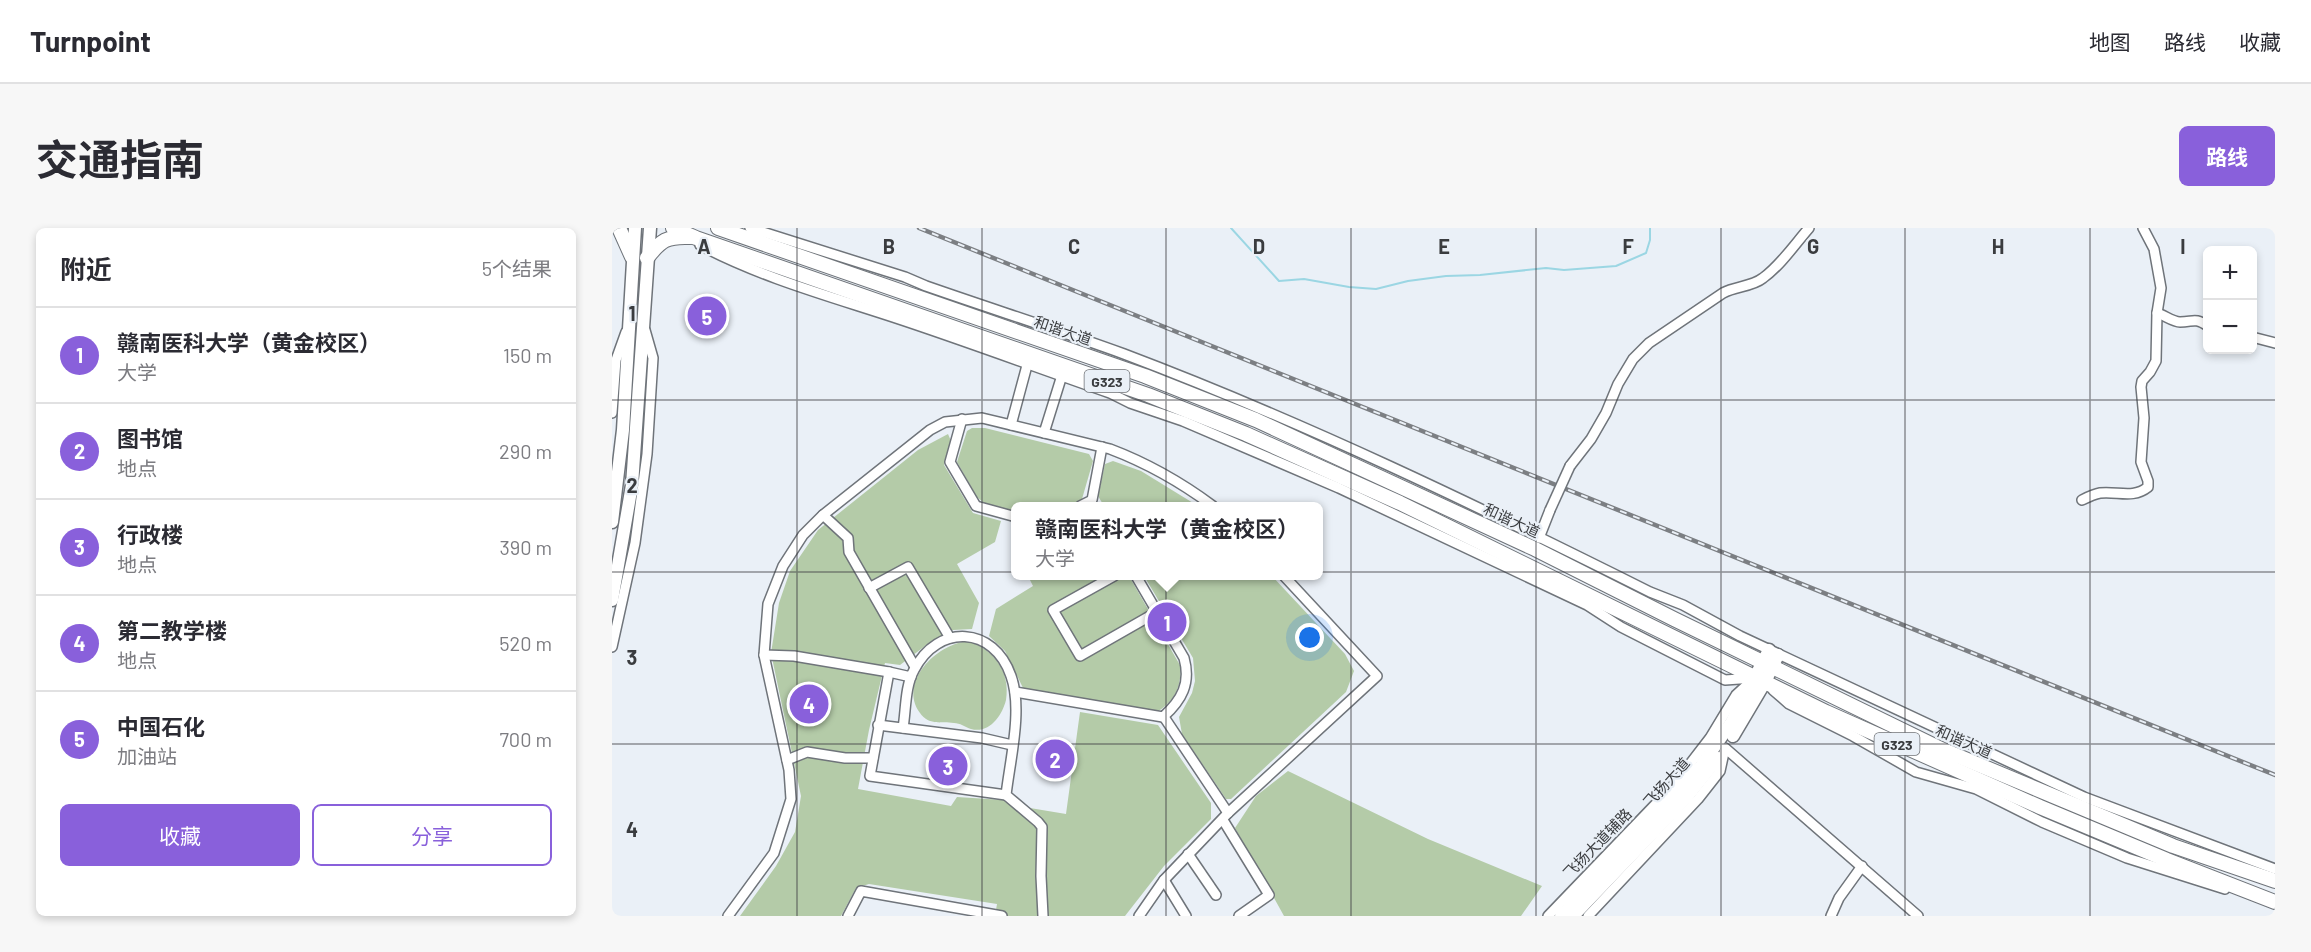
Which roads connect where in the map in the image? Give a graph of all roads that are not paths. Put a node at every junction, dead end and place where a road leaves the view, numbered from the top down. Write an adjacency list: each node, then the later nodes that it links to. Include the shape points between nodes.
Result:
1 (620, 228): 10 (highway)
2 (635, 228): 10 (main road)
3 (650, 228): 11 (main road)
4 (671, 228): 9 (highway, G323)
5 (718, 228): 43 (highway, 和谐大道 / G323, via 1145,376 1256,420)
6 (750, 228): 33 (street, via 906,277 1123,354 1390,467)
7 (1809, 228): 33 (street, bridge, via 1763,279 1723,293 1649,343 1629,365 1592,439 1570,466)
8 (2142, 228): 12 (street, via 2158,265 2161,288)
9 (691, 238): 11 (highway, via 664,240); 18 (highway, G323)
10 (632, 257): 13 (main road)
11 (647, 258): 15 (main road)
12 (2157, 313): 14 (street, via 2181,322 2194,319); 27 (street, via 2156,361 2141,387 2141,462 2148,487 2134,494 2101,493)
13 (628, 324): 20 (street, via 616,360); 32 (main road, via 623,430)
14 (2203, 324)
15 (643, 325): 25 (street, via 653,358); 26 (main road)
16 (2257, 338): 17 (street)
17 (2275, 343)
18 (1029, 359): 19 (highway, G323); 22 (street)
19 (1063, 371): 23 (street); 47 (street, via 1130,403 1183,421 1339,488 1587,605 1621,627); 48 (highway, G323, via 1148,395 1246,434 1400,503)
20 (612, 413)
21 (962, 419): 22 (street, via 982,418); 30 (street, via 930,430); 31 (street, via 950,462 976,506)
22 (1011, 425): 23 (street)
23 (1044, 433): 24 (street)
24 (1102, 447): 28 (street); 29 (street, via 1131,457)
25 (647, 453): 26 (street); 41 (street, via 635,543)
26 (632, 484): 38 (main road)
27 (2082, 500)
28 (1094, 502)
29 (1206, 502)
30 (823, 515): 37 (street, via 848,538 849,552); 42 (street, via 803,535 783,566 768,604)
31 (1011, 516)
32 (612, 518)
33 (1539, 538): 43 (street, via 1683,604)
34 (1106, 580): 39 (street, via 1053,610 1080,657)
35 (1138, 580): 39 (street)
36 (1288, 580): 59 (street, via 1377,676)
37 (870, 588): 40 (street, via 908,567); 44 (street)
38 (613, 593)
39 (1157, 612): 51 (street, via 1184,658 1188,677 1178,702)
40 (950, 638): 44 (street, via 924,655); 49 (street, via 971,636 988,643 1006,665)
41 (612, 647)
42 (764, 655): 45 (street, via 794,656); 57 (street)
43 (1771, 659): 48 (main road, 飞扬大道); 62 (street, via 2084,797); 64 (highway, 和谐大道 / G323, via 1941,749 2173,846)
44 (915, 667): 46 (street)
45 (889, 672): 46 (street); 52 (street)
46 (911, 677): 53 (street)
47 (1725, 680): 48 (street); 50 (street)
48 (1761, 680): 50 (street, 飞扬大道辅路); 55 (main road, 飞扬大道); 66 (highway, G323, via 2040,807); 75 (main road, 飞扬大道, via 1701,766)
49 (1015, 692): 51 (street); 54 (street)
50 (1736, 695): 74 (street, 飞扬大道辅路, via 1694,761)
51 (1164, 717): 59 (street)
52 (878, 725): 53 (street); 56 (street)
53 (903, 728): 54 (street)
54 (1012, 745): 58 (street)
55 (1725, 748): 61 (street); 76 (main road, 飞扬大道, via 1686,798); 77 (street, via 1720,771 1698,798)
56 (873, 758): 57 (street, via 807,752); 58 (street, via 870,776)
57 (787, 760): 67 (street, via 790,799 774,853)
58 (1006, 795): 70 (street, via 1042,828)
59 (1225, 817): 60 (street); 73 (street, via 1269,895)
60 (1188, 854): 63 (street); 65 (street)
61 (1862, 866): 78 (street); 79 (street)
62 (2275, 869)
63 (1164, 880): 71 (street); 72 (street)
64 (2275, 881)
65 (1215, 895)
66 (2275, 903)
67 (728, 916)
68 (848, 916): 69 (street, via 861,891)
69 (1002, 916)
70 (1043, 916)
71 (1138, 916)
72 (1186, 916)
73 (1239, 916)
74 (1548, 916)
75 (1561, 916)
76 (1573, 916)
77 (1588, 916)
78 (1831, 916)
79 (1918, 916)

